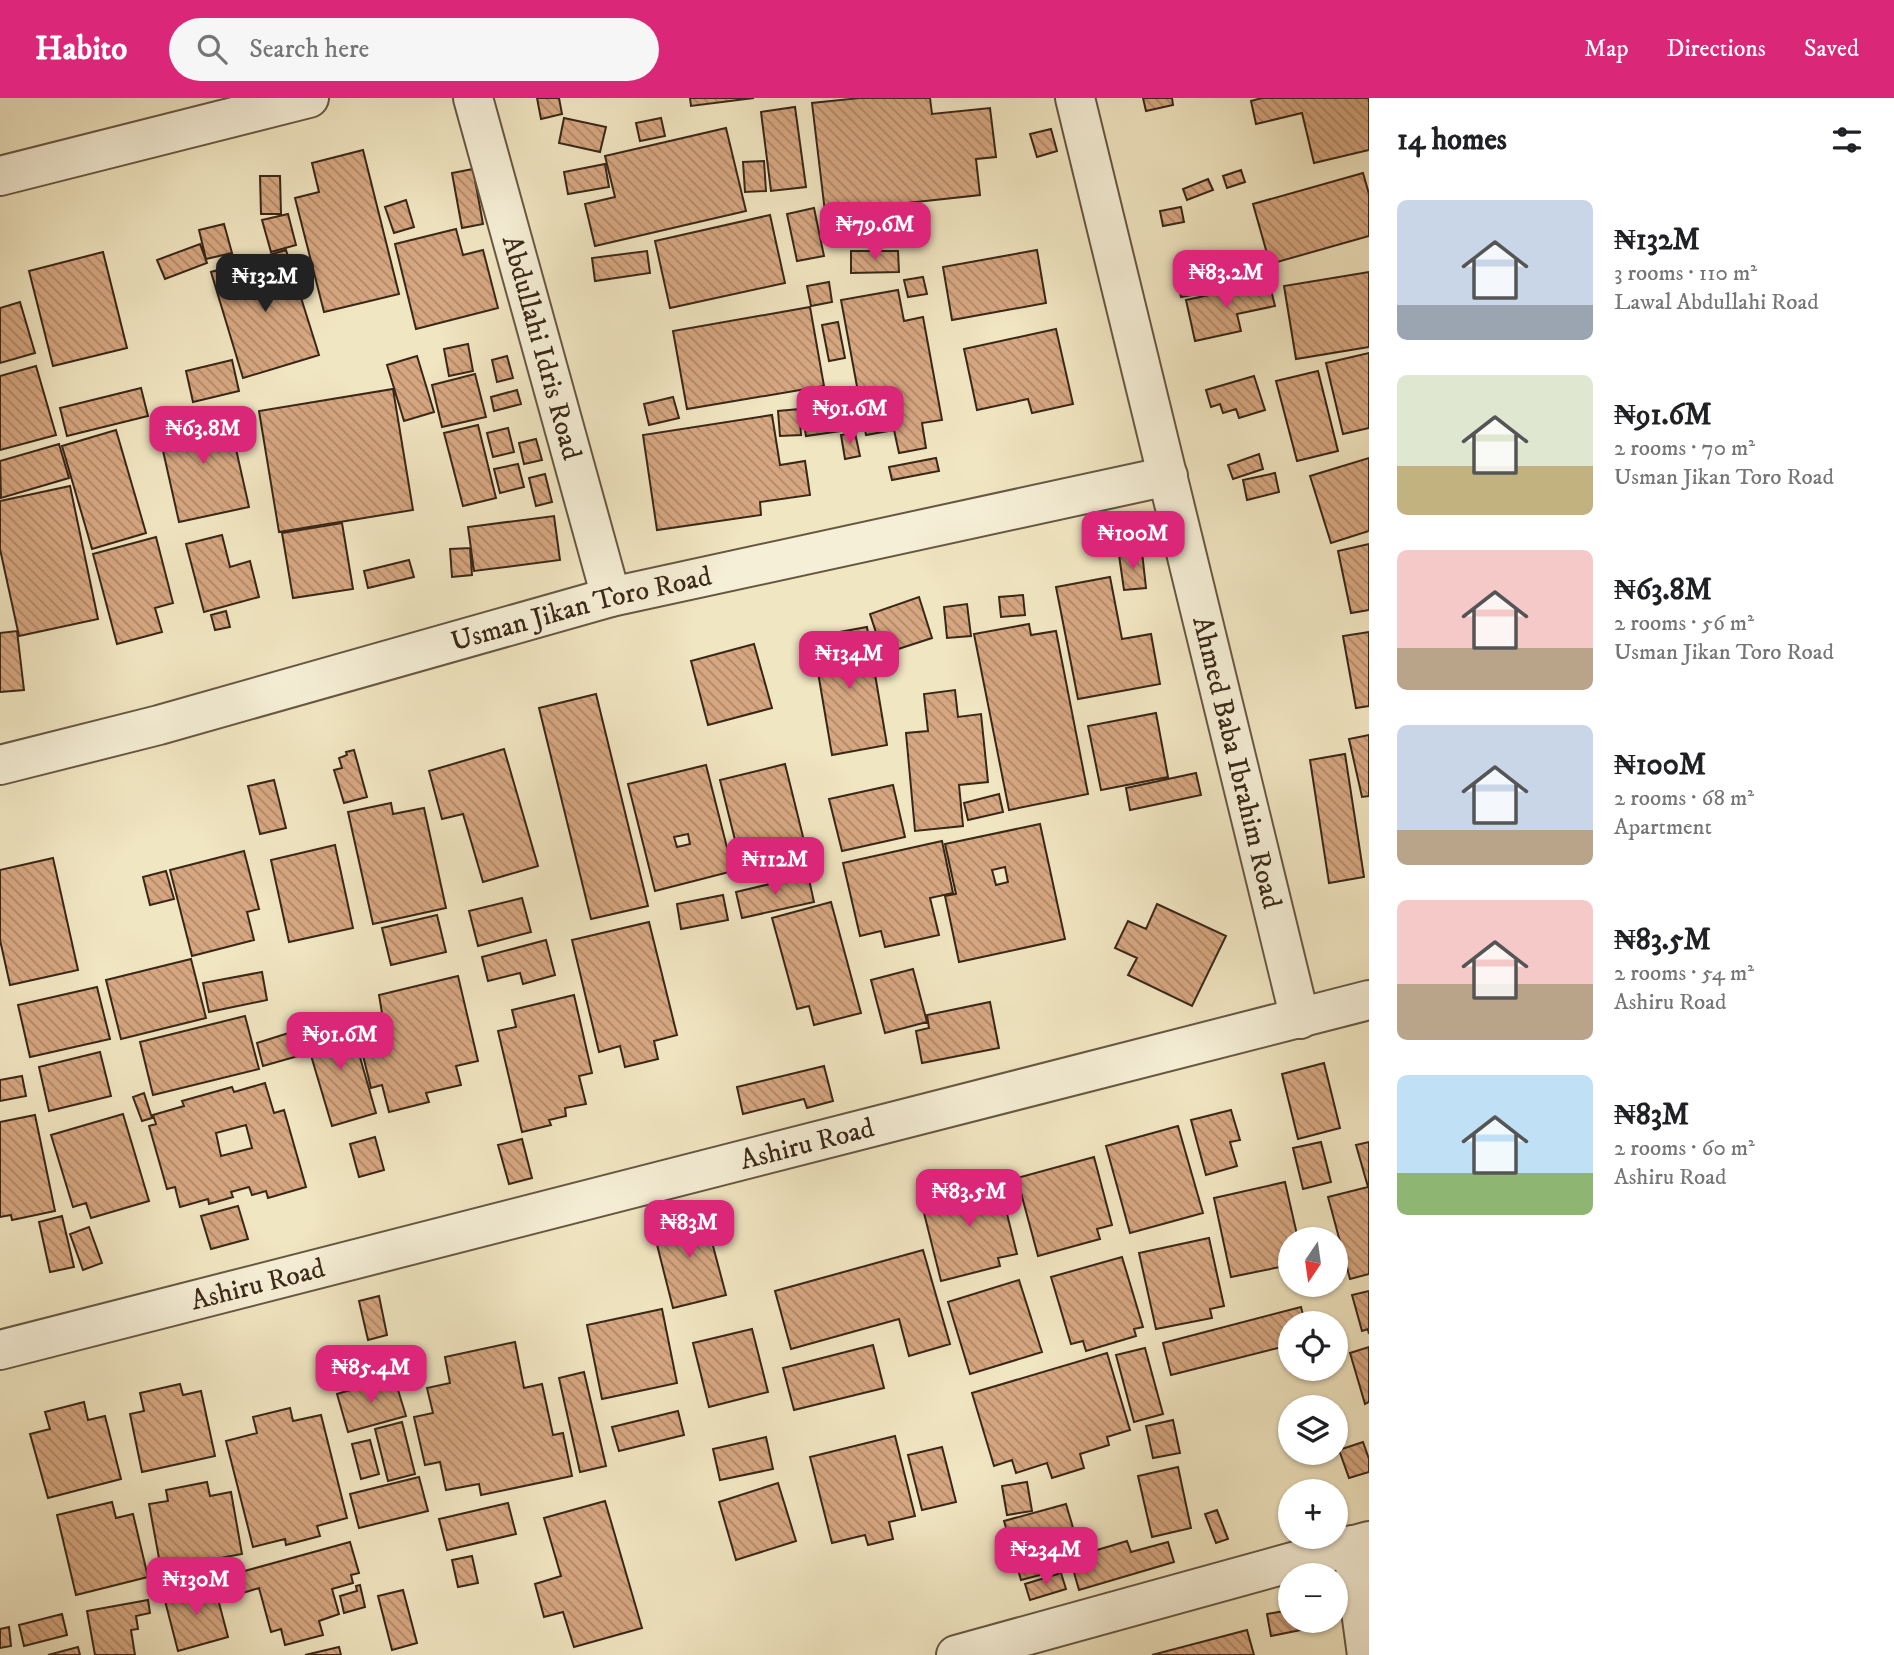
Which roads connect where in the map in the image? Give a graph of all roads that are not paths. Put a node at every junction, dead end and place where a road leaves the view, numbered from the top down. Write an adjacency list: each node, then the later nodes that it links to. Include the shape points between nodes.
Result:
1 (309, 98): 4 (street)
2 (473, 98): 6 (street, Abdullahi Idris Road)
3 (1075, 98): 5 (street, Ahmed Baba Ibrahim Road)
4 (0, 176)
5 (1168, 476): 6 (street, Usman Jikan Toro Road); 9 (street, Ahmed Baba Ibrahim Road)
6 (611, 597): 7 (street, Usman Jikan Toro Road, via 159,725)
7 (0, 765)
8 (1369, 1000): 9 (street, Ashiru Road)
9 (1300, 1019): 10 (street, Ashiru Road)
10 (0, 1350)
11 (1361, 1543): 12 (street); 13 (street)
12 (956, 1655)
13 (1367, 1655)

